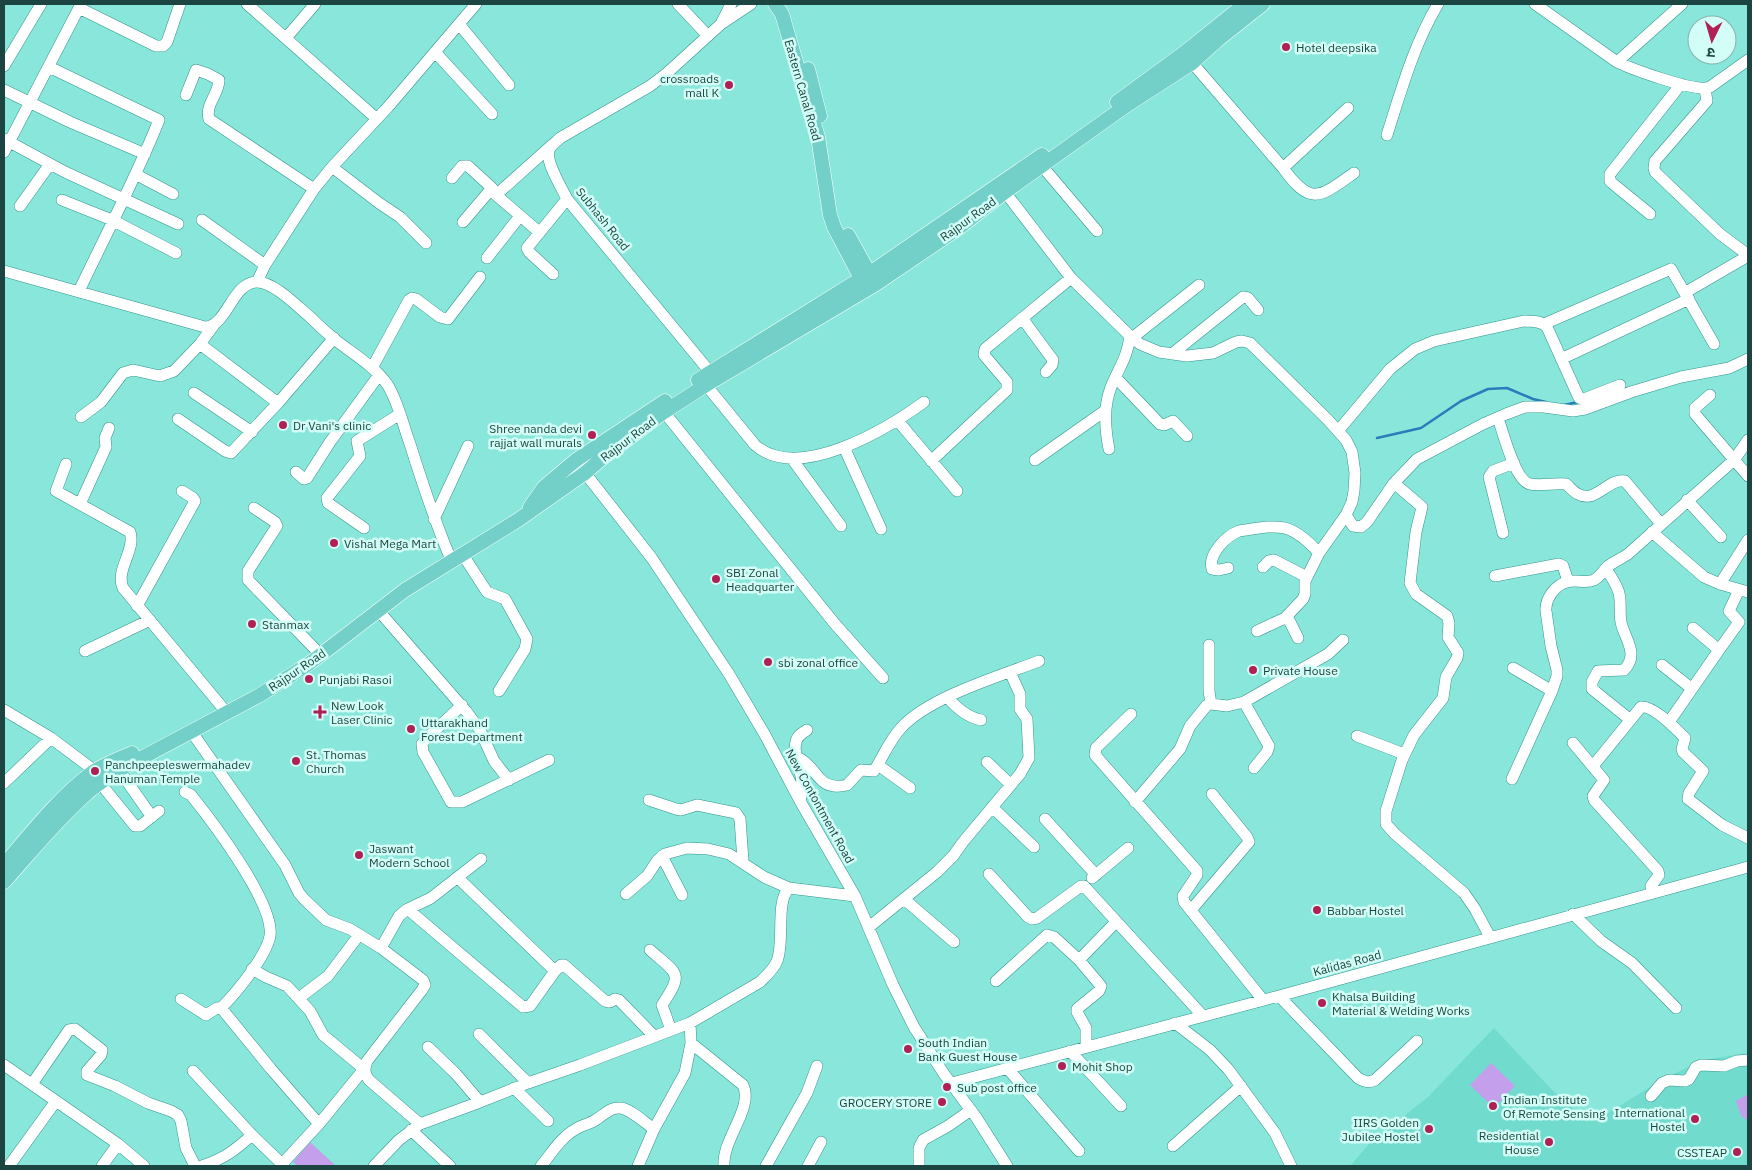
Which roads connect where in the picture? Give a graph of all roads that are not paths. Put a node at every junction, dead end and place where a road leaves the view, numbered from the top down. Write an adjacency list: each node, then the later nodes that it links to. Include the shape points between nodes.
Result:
1 (41, 4): 26 (street)
2 (180, 4): 16 (street, via 163,46 156,46)
3 (247, 4): 17 (street)
4 (314, 4): 21 (street)
5 (476, 4): 18 (street)
6 (678, 4): 20 (street)
7 (731, 4): 19 (street)
8 (751, 4): 19 (street)
9 (775, 4): 73 (main road, Eastern Canal Road, via 782,14 818,137 834,227)
10 (787, 4): 73 (main road, Eastern Canal Road, via 816,95 838,214)
11 (1245, 4): 23 (main road, Rajpur Road)
12 (1263, 4): 23 (main road, Rajpur Road)
13 (1438, 4): 37 (street, via 1413,57)
14 (1535, 4): 25 (street)
15 (1682, 4): 25 (street)
16 (80, 6): 27 (street)
17 (260, 8): 21 (street)
18 (459, 24): 22 (street); 29 (street)
19 (721, 24): 20 (street)
20 (708, 36): 38 (street, via 650,86)
21 (286, 38): 36 (street)
22 (435, 52): 35 (street); 36 (street)
23 (1188, 58): 42 (main road, Rajpur Road); 44 (street); 73 (main road, Rajpur Road, via 1010,177)
24 (1748, 60): 30 (street)
25 (1616, 62): 28 (street)
26 (4, 66)
27 (49, 67): 33 (street); 40 (street, via 159,120)
28 (1681, 84): 30 (street); 56 (street, via 1610,174 1610,181)
29 (509, 85)
30 (1705, 89): 66 (street, via 1707,101 1656,161 1655,172)
31 (4, 90): 33 (street)
32 (186, 95): 48 (street, via 196,70 219,80 207,113 208,119)
33 (30, 104): 39 (street); 40 (street)
34 (1348, 108): 44 (street)
35 (492, 114)
36 (377, 119): 43 (street)
37 (1387, 135)
38 (555, 142): 49 (street); 53 (street, Subhash Road, via 549,150 549,158)
39 (6, 144): 41 (street)
40 (145, 154): 46 (street)
41 (50, 164): 52 (street); 55 (street)
42 (1042, 166): 50 (main road, Rajpur Road); 62 (street)
43 (332, 167): 48 (street); 64 (street, via 400,217)
44 (1283, 168): 45 (street, via 1304,192 1317,195 1326,193)
45 (1354, 173)
46 (137, 175): 51 (street); 52 (street)
47 (452, 178): 49 (street, via 466,165)
48 (314, 189): 68 (street)
49 (494, 192): 57 (street); 60 (street)
50 (1005, 192): 72 (street); 73 (main road, Rajpur Road, via 960,227)
51 (173, 194)
52 (124, 198): 58 (street); 61 (street)
53 (567, 198): 63 (street); 91 (street, Subhash Road)
54 (62, 200): 58 (street)
55 (20, 206)
56 (1650, 214)
57 (520, 216): 63 (street); 67 (street)
58 (112, 220): 65 (street); 76 (street)
59 (202, 220): 68 (street)
60 (462, 222)
61 (178, 224)
62 (1097, 231)
63 (539, 232): 70 (street, via 528,245 528,250)
64 (426, 243)
65 (176, 253)
66 (1748, 256): 77 (street)
67 (487, 258)
68 (265, 265): 74 (street)
69 (4, 271): 76 (street)
70 (553, 274)
71 (480, 277): 89 (street, via 448,319 440,317 416,299 409,300)
72 (1071, 278): 79 (street); 82 (street)
73 (868, 281): 91 (main road, Rajpur Road)
74 (257, 282): 81 (street, via 239,291); 83 (street, via 267,284 286,296)
75 (1199, 285): 82 (street)
76 (79, 291): 81 (street, via 205,326)
77 (1688, 296): 80 (street, via 1669,269); 85 (street); 87 (street)
78 (1258, 310): 86 (street, via 1248,298 1243,297)
79 (1022, 318): 90 (street, via 1053,360); 118 (street, via 983,352 1007,382 1007,390)
80 (1544, 324): 87 (street); 106 (street, via 1524,321 1424,344 1390,369)
81 (214, 325): 84 (street)
82 (1131, 337): 86 (street, via 1148,348); 92 (street)
83 (334, 338): 89 (street); 97 (street)
84 (200, 344): 97 (street); 101 (street, via 166,375 133,370 123,373 96,408)
85 (1714, 344)
86 (1172, 354): 106 (street, via 1201,355 1236,342 1250,343)
87 (1561, 359): 93 (street, via 1579,398)
88 (1748, 360): 102 (street, via 1729,368 1649,386 1585,409 1525,407)
89 (376, 372): 100 (street, via 387,385); 121 (street, via 307,478)
90 (1046, 372)
91 (708, 378): 99 (main road, Rajpur Road); 113 (street, Subhash Road, via 761,451); 117 (main road, Rajpur Road)
92 (1116, 378): 98 (street, via 1108,395); 108 (street, via 1160,424 1173,421)
93 (1620, 385)
94 (194, 393): 107 (street)
95 (1710, 395): 116 (street, via 1694,412)
96 (924, 402): 104 (street)
97 (278, 404): 107 (street)
98 (1106, 410): 112 (street); 115 (street)
99 (664, 412): 114 (main road, Rajpur Road); 166 (street)
100 (400, 414): 132 (street); 134 (street, via 357,441 360,456 327,498 328,503)
101 (81, 417)
102 (1498, 418): 119 (street); 124 (street, via 1429,452)
103 (178, 419): 107 (street, via 228,452 234,451)
104 (898, 421): 111 (street); 118 (street)
105 (109, 428): 129 (street, via 104,438 106,447)
106 (1338, 431): 131 (street, via 1352,452 1355,473 1354,491)
107 (252, 432)
108 (1187, 436)
109 (1748, 440): 116 (street)
110 (468, 446): 132 (street)
111 (844, 447): 113 (street); 136 (street)
112 (1109, 449)
113 (792, 459): 133 (street)
114 (600, 460): 122 (main road, Rajpur Road); 125 (street, via 595,472)
115 (1035, 460)
116 (1734, 460): 123 (street); 128 (street)
117 (575, 461): 122 (main road, via 585,459 589,462); 141 (main road, Rajpur Road, via 544,487 533,504)
118 (931, 461): 127 (street)
119 (1514, 463): 135 (street, via 1524,482 1566,484 1584,496 1596,494 1619,480 1625,481); 137 (street, via 1493,471 1489,477)
120 (66, 464): 129 (street, via 56,491)
121 (296, 472)
122 (584, 473): 125 (street, New Contontment Road); 141 (main road, Rajpur Road, via 518,520)
123 (1748, 476)
124 (1394, 483): 131 (street, via 1361,527 1352,526); 185 (street, via 1422,507 1411,562 1411,587 1447,616 1450,623 1448,637 1458,653 1445,680 1443,698 1414,735)
125 (595, 486): 202 (street, New Contontment Road, via 651,557 729,674)
126 (182, 491): 150 (street, via 195,501)
127 (958, 491)
128 (1688, 500): 135 (street); 138 (street)
129 (80, 504): 150 (street, via 130,532 121,584)
130 (254, 508): 159 (street, via 277,526 248,570 248,580)
131 (1346, 515): 140 (street)
132 (434, 519): 141 (street)
133 (841, 526)
134 (364, 528)
135 (1656, 528): 144 (street, via 1628,554); 148 (street, via 1699,573)
136 (881, 529)
137 (1503, 533)
138 (1721, 538)
139 (1748, 540): 148 (street)
140 (1319, 553): 143 (street, via 1290,529 1274,526 1239,531 1224,541 1211,563 1215,570); 146 (street)
141 (456, 555): 151 (main road, Rajpur Road); 159 (main road, Rajpur Road, via 397,587); 168 (street, via 487,592 505,599 527,639 525,649)
142 (1263, 567): 146 (street, via 1274,560)
143 (1228, 568)
144 (1606, 568): 147 (street, via 1590,582); 177 (street, via 1618,590 1621,623 1630,644 1631,657 1624,670 1598,671 1592,687)
145 (1495, 576): 147 (street, via 1559,564 1563,566)
146 (1307, 577): 152 (street, via 1303,599)
147 (1568, 581): 169 (street, via 1549,596 1546,605 1557,670)
148 (1720, 584): 149 (street)
149 (1746, 592): 160 (street, via 1729,611 1739,622)
150 (136, 606): 153 (street)
151 (378, 610): 173 (street); 181 (main road, Rajpur Road, via 310,663 260,695)
152 (1287, 616): 155 (street); 156 (street)
153 (150, 620): 161 (street); 174 (street)
154 (1693, 628): 160 (street)
155 (1257, 631)
156 (1298, 638)
157 (1343, 640): 171 (street, via 1328,654)
158 (1209, 645): 172 (street)
159 (315, 649): 174 (main road, Rajpur Road)
160 (1719, 650): 167 (street)
161 (85, 651)
162 (1039, 662): 165 (street)
163 (1662, 665): 167 (street)
164 (1513, 668): 169 (street)
165 (1010, 672): 170 (street); 197 (street, via 1020,694 1020,709 1027,719 1029,758)
166 (882, 678)
167 (1691, 688): 179 (street)
168 (499, 691)
169 (1552, 691): 194 (street)
170 (947, 697): 178 (street, via 966,714); 191 (street, via 904,724)
171 (1244, 702): 172 (street, via 1227,706); 190 (street, via 1269,746)
172 (1211, 704): 203 (street, via 1190,726 1178,752)
173 (462, 705): 195 (street, via 480,730 494,761); 195 (street, via 425,740 422,748 448,800 462,802)
174 (222, 707): 193 (main road, Rajpur Road)
175 (4, 710): 183 (street)
176 (1131, 714): 203 (street, via 1094,753)
177 (1632, 718): 179 (street, via 1644,706); 189 (street)
178 (981, 720)
179 (1669, 722): 206 (street, via 1686,739 1683,752 1703,770 1688,793 1688,799 1722,825)
180 (807, 730): 186 (street, via 796,741)
181 (191, 731): 192 (main road, Rajpur Road); 230 (street, via 285,865 299,893 326,920)
182 (1357, 736): 185 (street)
183 (52, 738): 193 (street); 196 (street)
184 (1573, 743): 189 (street)
185 (1404, 754): 231 (street, via 1386,811 1386,824 1464,893)
186 (797, 757): 191 (street, via 808,764 818,779 830,786 847,785 858,771); 202 (street, via 803,784)
187 (549, 760): 195 (street)
188 (987, 762): 197 (street)
189 (1593, 766): 220 (street, via 1604,780 1593,796 1594,800 1658,871 1652,886)
190 (1254, 768)
191 (871, 769): 198 (street)
192 (119, 770): 193 (main road, Rajpur Road); 193 (street, via 156,814 140,826 135,826)
193 (97, 777): 212 (main road, Rajpur Road, via 65,796); 217 (main road, Rajpur Road)
194 (1512, 779)
195 (509, 780)
196 (4, 783)
197 (1011, 785): 204 (street)
198 (910, 788)
199 (185, 792): 236 (street, via 191,795 224,837 267,913 270,925 268,944)
200 (1212, 794): 226 (street, via 1249,842)
201 (649, 800): 211 (street, via 681,810 697,805 736,814 740,819)
202 (800, 801): 223 (street, New Contontment Road)
203 (1135, 802): 226 (street, via 1196,871 1197,875 1183,896)
204 (992, 807): 207 (street); 224 (street, via 953,856)
205 (1045, 819): 215 (street)
206 (1748, 838)
207 (1034, 847)
208 (1128, 848): 215 (street)
209 (662, 856): 211 (street, via 694,848 721,852); 221 (street, via 647,876); 222 (street)
210 (482, 859): 216 (street)
211 (742, 862): 219 (street)
212 (4, 865)
213 (1748, 867): 220 (street, Kalidas Road)
214 (989, 874): 218 (street, via 1032,919)
215 (1096, 875): 218 (street)
216 (458, 878): 225 (street, via 432,898); 237 (street)
217 (4, 882)
218 (1083, 886): 228 (street)
219 (789, 888): 223 (street); 246 (street, via 783,903 779,953 773,968 760,982)
220 (1653, 893): 227 (street, Kalidas Road)
221 (626, 894)
222 (682, 895)
223 (855, 896): 229 (street, New Contontment Road)
224 (904, 899): 229 (street); 232 (street)
225 (406, 910): 233 (street, via 399,916); 237 (street, via 416,914 523,1007 530,1006)
226 (1190, 910): 242 (street)
227 (1573, 914): 231 (street, Kalidas Road); 244 (street, via 1601,941 1632,963)
228 (1116, 922): 235 (street); 245 (street)
229 (869, 927): 262 (street, New Contontment Road, via 914,1028)
230 (359, 934): 233 (street); 240 (street, via 334,969)
231 (1490, 937): 239 (street, Kalidas Road)
232 (954, 942)
233 (381, 948): 259 (street, via 423,980 424,985)
234 (650, 950): 248 (street, via 672,970 676,979 662,1006)
235 (1079, 960): 238 (street, via 1054,937 1046,935); 254 (street, via 1101,986 1077,1009 1086,1028)
236 (252, 969): 240 (street, via 283,983); 243 (street)
237 (555, 971): 250 (street, via 561,965 567,966 605,1001 618,999)
238 (996, 981)
239 (1279, 996): 242 (street, Kalidas Road); 251 (street, via 1364,1081 1375,1080)
240 (299, 998): 259 (street, via 323,1036)
241 (181, 999): 243 (street, via 204,1015)
242 (1263, 1000): 245 (street, Kalidas Road)
243 (221, 1008): 273 (street)
244 (1676, 1008)
245 (1202, 1015): 247 (street, Kalidas Road)
246 (690, 1023): 248 (street); 252 (street)
247 (1175, 1023): 254 (street, Kalidas Road); 265 (street, via 1220,1059)
248 (671, 1030): 250 (street)
249 (479, 1034): 263 (street)
250 (654, 1036): 263 (street)
251 (1417, 1040)
252 (691, 1043): 275 (street, via 684,1073); 291 (street, via 746,1090 745,1102 724,1156)
253 (428, 1047): 269 (street)
254 (1086, 1047): 255 (street, Kalidas Road)
255 (1070, 1051): 260 (street, Kalidas Road); 270 (street)
256 (1748, 1060): 267 (street, via 1718,1066 1701,1065 1689,1079 1662,1083)
257 (4, 1064): 264 (street)
258 (816, 1066): 292 (street, via 807,1093)
259 (364, 1069): 273 (street); 274 (street, via 369,1080)
260 (1008, 1069): 262 (street, Kalidas Road); 280 (street)
261 (193, 1071): 276 (street)
262 (952, 1082): 271 (street, New Contontment Road)
263 (528, 1083): 266 (street)
264 (32, 1084): 268 (street); 285 (street, via 69,1030 75,1029 102,1050 87,1071 89,1077 178,1115 188,1154)
265 (1241, 1086): 279 (street); 296 (street, via 1275,1133)
266 (514, 1088): 269 (street); 272 (street)
267 (1651, 1096)
268 (56, 1101): 278 (street); 282 (street)
269 (480, 1102): 274 (street)
270 (1121, 1106)
271 (971, 1110): 294 (street, via 923,1140 919,1148); 295 (street, New Contontment Road)
272 (548, 1121)
273 (319, 1124): 281 (street)
274 (416, 1127): 287 (street); 288 (street)
275 (654, 1129): 289 (street, via 623,1108 610,1110 568,1134); 290 (street)
276 (252, 1135): 281 (street); 286 (street, via 228,1156)
277 (821, 1142): 293 (street)
278 (118, 1144): 283 (street); 284 (street)
279 (1173, 1146)
280 (1079, 1151)
281 (283, 1165)
282 (9, 1166)
283 (102, 1166)
284 (144, 1166)
285 (195, 1166)
286 (202, 1166)
287 (374, 1166)
288 (450, 1166)
289 (542, 1166)
290 (638, 1166)
291 (724, 1166)
292 (766, 1166)
293 (808, 1166)
294 (919, 1166)
295 (1007, 1166)
296 (1291, 1166)

